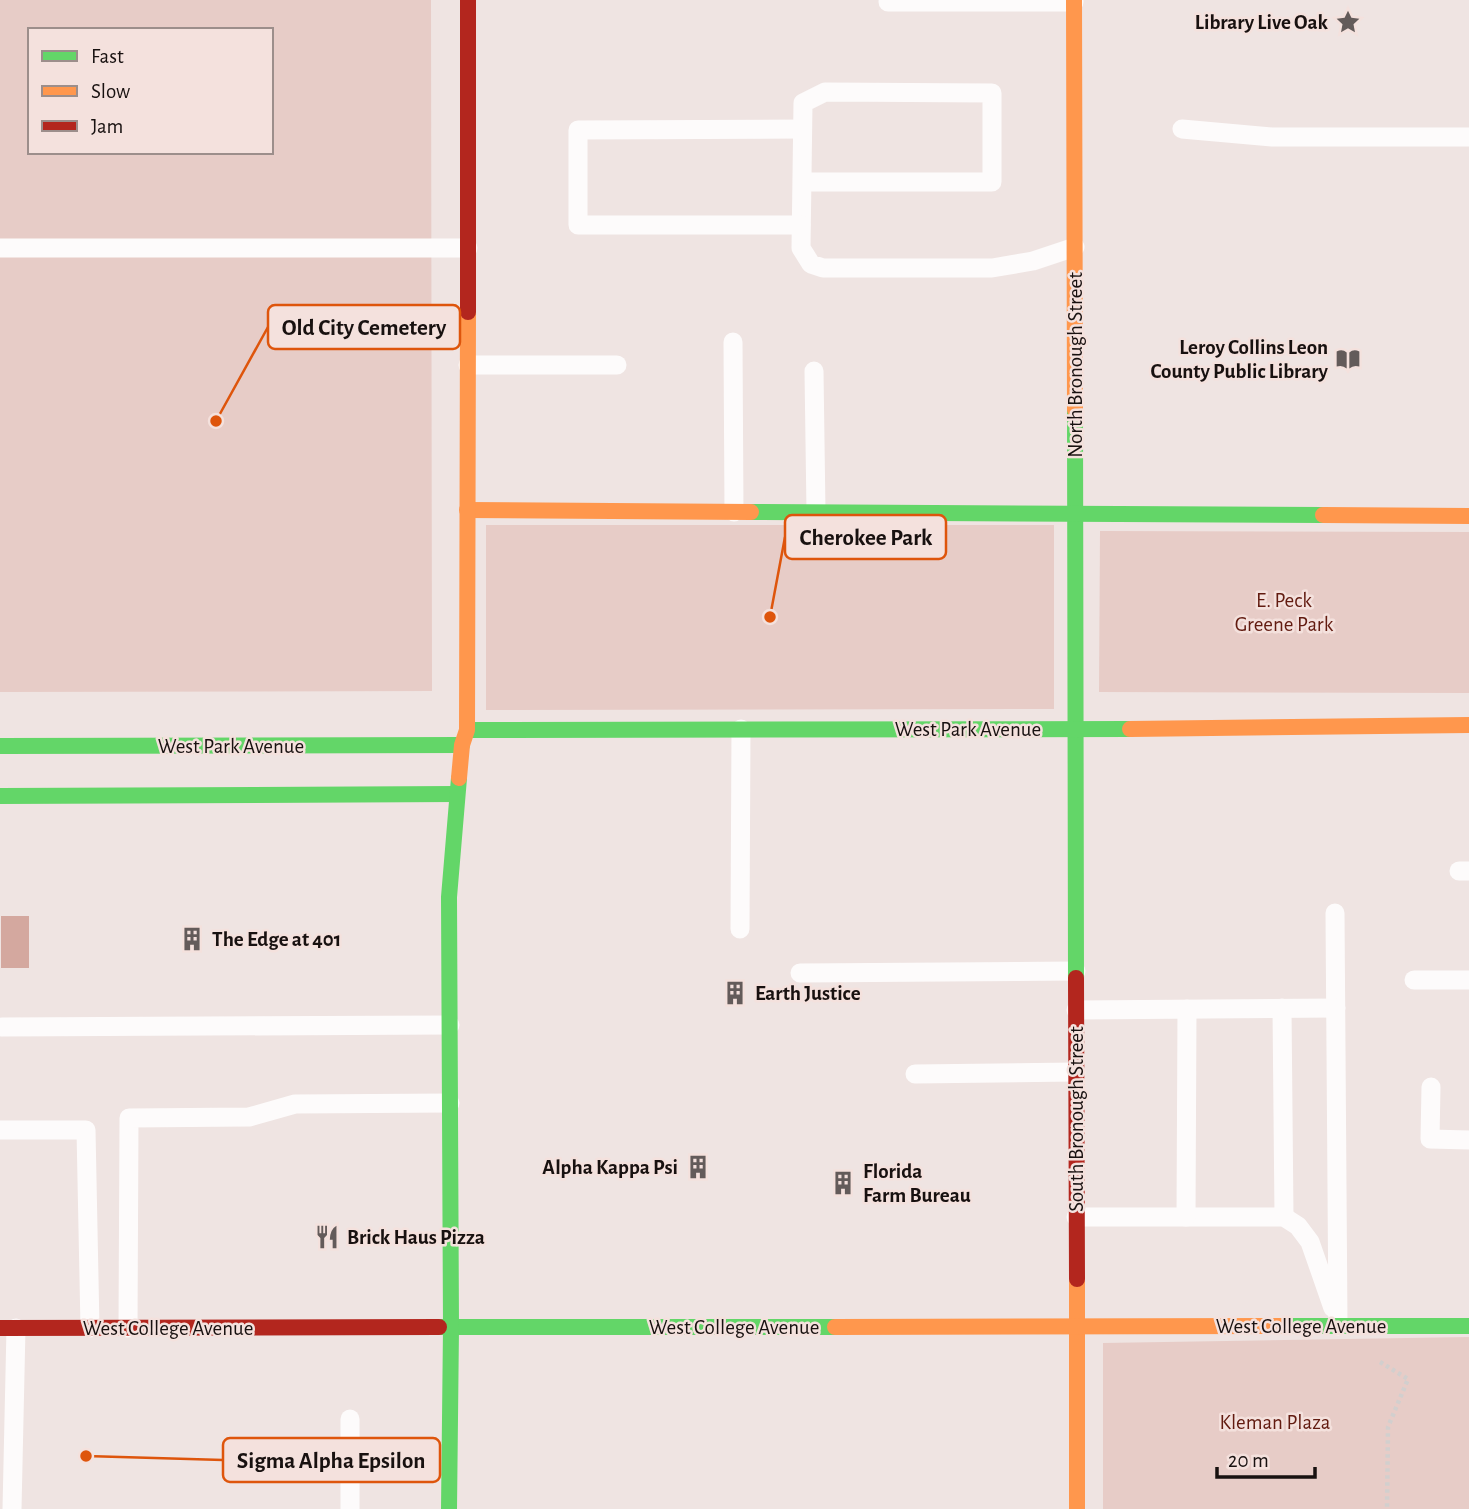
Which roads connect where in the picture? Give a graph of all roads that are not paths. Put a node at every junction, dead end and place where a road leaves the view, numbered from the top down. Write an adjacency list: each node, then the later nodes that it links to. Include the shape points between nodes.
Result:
1 (468, 0): 12 (street)
2 (911, 1): 3 (lane); 4 (lane)
3 (1074, 1): 10 (street, North Bronough Street)
4 (888, 2)
5 (802, 129): 8 (lane); 8 (lane, via 803,103 825,92 992,93 992,182); 9 (lane, via 578,130 579,225)
6 (1182, 129): 7 (lane, via 1272,137)
7 (1469, 137)
8 (802, 182): 9 (lane)
9 (801, 225): 10 (lane, via 801,248 811,264 823,268 992,268)
10 (1075, 247): 20 (street, North Bronough Street)
11 (0, 248): 12 (lane)
12 (468, 248): 14 (street)
13 (733, 342): 18 (lane)
14 (468, 365): 15 (lane); 17 (street)
15 (617, 365)
16 (814, 371): 19 (lane)
17 (467, 510): 18 (street); 25 (street)
18 (734, 512): 19 (street)
19 (816, 512): 20 (street)
20 (1075, 513): 21 (street); 24 (street, North Bronough Street)
21 (1469, 516)
22 (1469, 725): 24 (street, West Park Avenue)
23 (741, 729): 24 (street, West Park Avenue); 25 (street, West Park Avenue); 30 (lane)
24 (1075, 729): 31 (street, South Bronough Street)
25 (464, 737): 26 (street, West Park Avenue, via 210,752); 27 (street)
26 (0, 746)
27 (457, 794): 28 (street, via 210,790); 39 (street, via 449,897)
28 (0, 796)
29 (1335, 913): 36 (lane)
30 (740, 929)
31 (1076, 971): 32 (lane); 38 (street, South Bronough Street)
32 (800, 972)
33 (1415, 980): 34 (lane)
34 (1469, 980)
35 (1282, 1008): 36 (lane); 37 (lane); 49 (lane)
36 (1336, 1008): 51 (lane)
37 (1187, 1009): 38 (lane); 48 (lane)
38 (1076, 1010): 41 (street, South Bronough Street)
39 (450, 1025): 40 (lane); 44 (street)
40 (2, 1027)
41 (1076, 1072): 42 (lane); 47 (street, South Bronough Street)
42 (915, 1074)
43 (1431, 1087): 46 (lane, via 1430,1139)
44 (450, 1103): 55 (lane, via 295,1104 249,1117 129,1118); 56 (street)
45 (0, 1130): 54 (lane, via 86,1130)
46 (1469, 1140)
47 (1076, 1217): 48 (lane); 50 (street, South Bronough Street)
48 (1186, 1217): 49 (lane)
49 (1284, 1217): 51 (lane, via 1310,1242)
50 (1076, 1326): 51 (street, West College Avenue); 56 (street, West College Avenue); 61 (street, South Bronough Street)
51 (1338, 1326): 52 (street, West College Avenue)
52 (1469, 1326)
53 (8, 1328): 54 (street, West College Avenue); 58 (lane)
54 (90, 1328): 55 (street, West College Avenue)
55 (128, 1328): 56 (street, West College Avenue)
56 (451, 1328): 60 (street)
57 (350, 1419): 59 (lane)
58 (12, 1509)
59 (350, 1509)
60 (449, 1509)
61 (1077, 1509)

